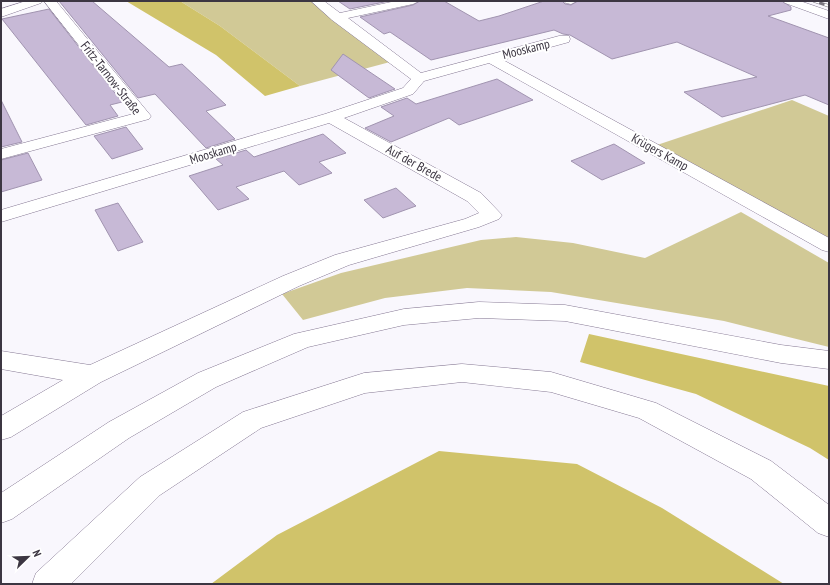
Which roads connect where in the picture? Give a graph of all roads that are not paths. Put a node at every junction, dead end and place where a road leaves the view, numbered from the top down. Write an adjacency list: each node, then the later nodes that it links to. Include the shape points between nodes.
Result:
1 (37, 1): 6 (main road)
2 (50, 1): 13 (main road, Fritz-Tarnow-Straße, via 143,116)
3 (316, 1): 8 (main road)
4 (413, 1): 8 (main road)
5 (789, 1): 7 (main road)
6 (1, 13)
7 (829, 15)
8 (336, 17): 11 (main road)
9 (564, 39): 10 (main road, Mooskamp)
10 (490, 58): 11 (main road, Mooskamp); 15 (main road, Krügers Kamp)
11 (419, 78): 12 (main road, Mooskamp, via 408,91)
12 (331, 117): 14 (main road, Mooskamp); 18 (main road, Auf der Brede, via 474,197 492,215 342,260 291,280)
13 (1, 154)
14 (1, 216)
15 (829, 246)
16 (1, 360): 18 (main road)
17 (829, 360): 20 (main road, via 781,354 565,313 479,310 404,317 302,340 206,380 118,430)
18 (92, 375): 19 (main road)
19 (1, 429)
20 (1, 510)
21 (829, 523): 22 (main road, via 761,470 647,410 552,382 462,373 364,383 252,420 150,486)
22 (48, 584)

